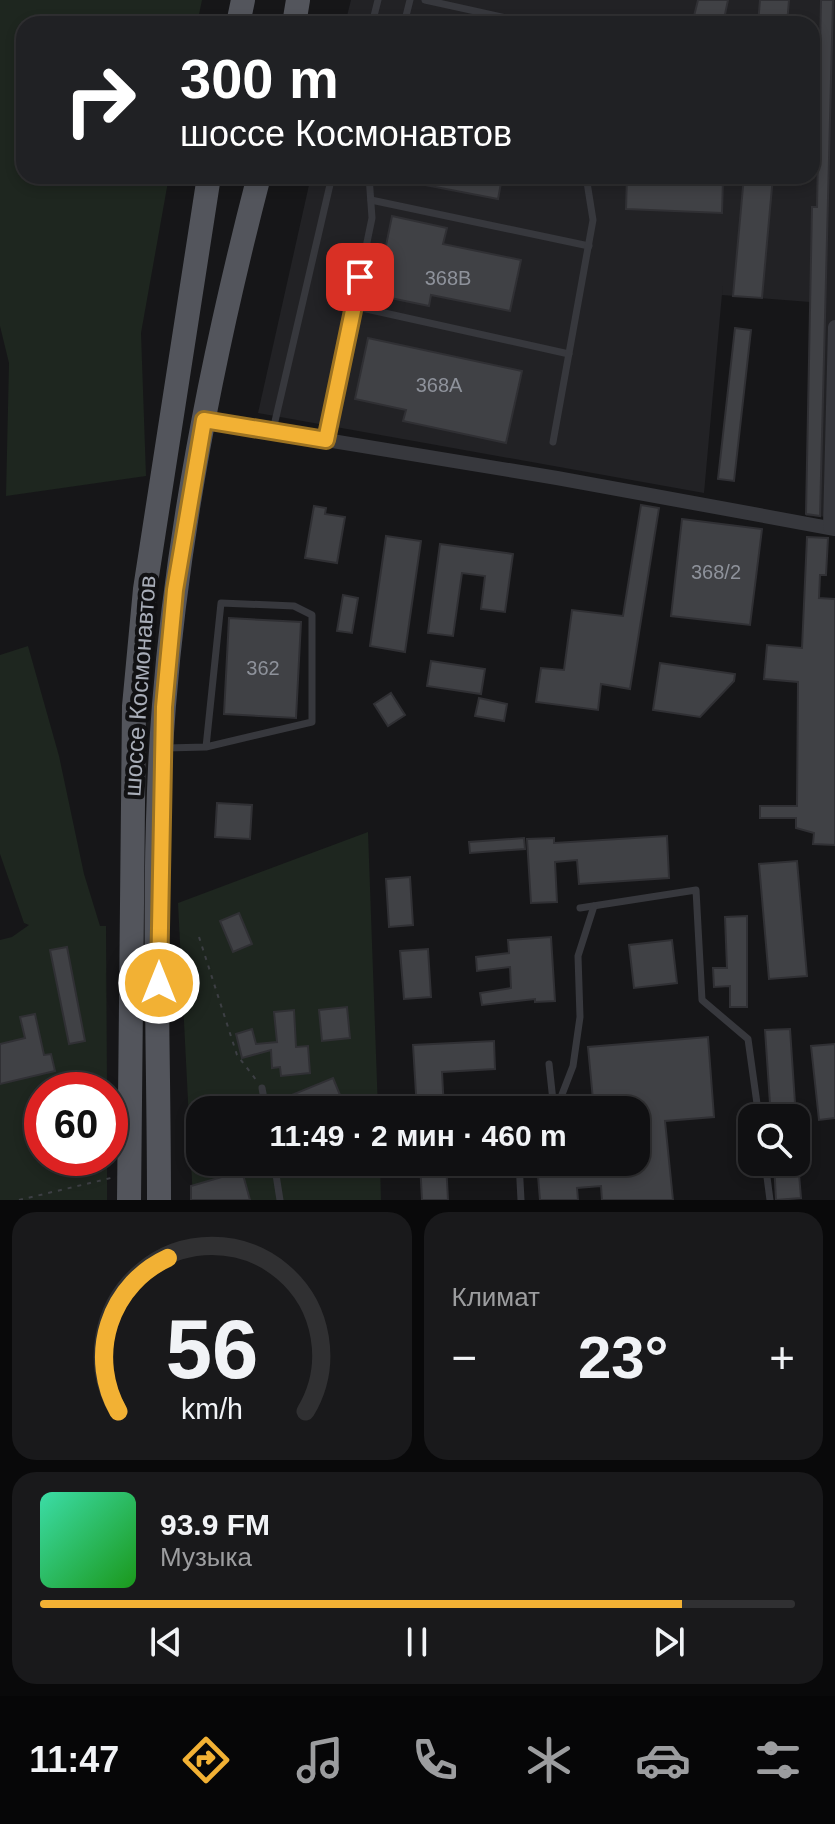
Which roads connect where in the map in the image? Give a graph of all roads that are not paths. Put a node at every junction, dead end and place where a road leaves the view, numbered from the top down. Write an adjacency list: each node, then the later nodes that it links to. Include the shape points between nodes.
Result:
1 (425, 0): 2 (lane)
2 (498, 16)
3 (208, 184): 31 (main road, шоссе Космонавтов, via 145,589 134,706)
4 (257, 184): 13 (main road, шоссе Космонавтов, via 223,317)
5 (330, 184): 14 (lane)
6 (370, 184): 8 (lane)
7 (587, 184): 9 (lane, via 593,220)
8 (371, 200): 9 (lane); 10 (lane)
9 (589, 246): 12 (lane)
10 (353, 306): 12 (lane); 15 (lane)
11 (835, 327): 17 (street)
12 (569, 354): 16 (lane)
13 (204, 420): 14 (street); 19 (main road, шоссе Космонавтов, via 175,590)
14 (273, 430): 15 (street)
15 (326, 440): 17 (street)
16 (553, 442)
17 (833, 528)
18 (206, 747): 18 (lane, via 312,722 312,615 294,606 221,603); 19 (lane)
19 (162, 748): 32 (main road, шоссе Космонавтов)
20 (594, 906): 21 (lane); 26 (lane, via 578,956 580,1017 573,1066); 27 (lane, via 696,890 702,1000 748,1039)
21 (580, 908)
22 (549, 1064): 25 (lane)
23 (262, 1088): 24 (lane)
24 (263, 1096)
25 (553, 1096)
26 (561, 1096)
27 (757, 1104)
28 (276, 1176): 33 (lane)
29 (520, 1176): 34 (lane)
30 (767, 1176): 35 (lane)
31 (129, 1200)
32 (159, 1200)
33 (280, 1200)
34 (521, 1200)
35 (770, 1200)

